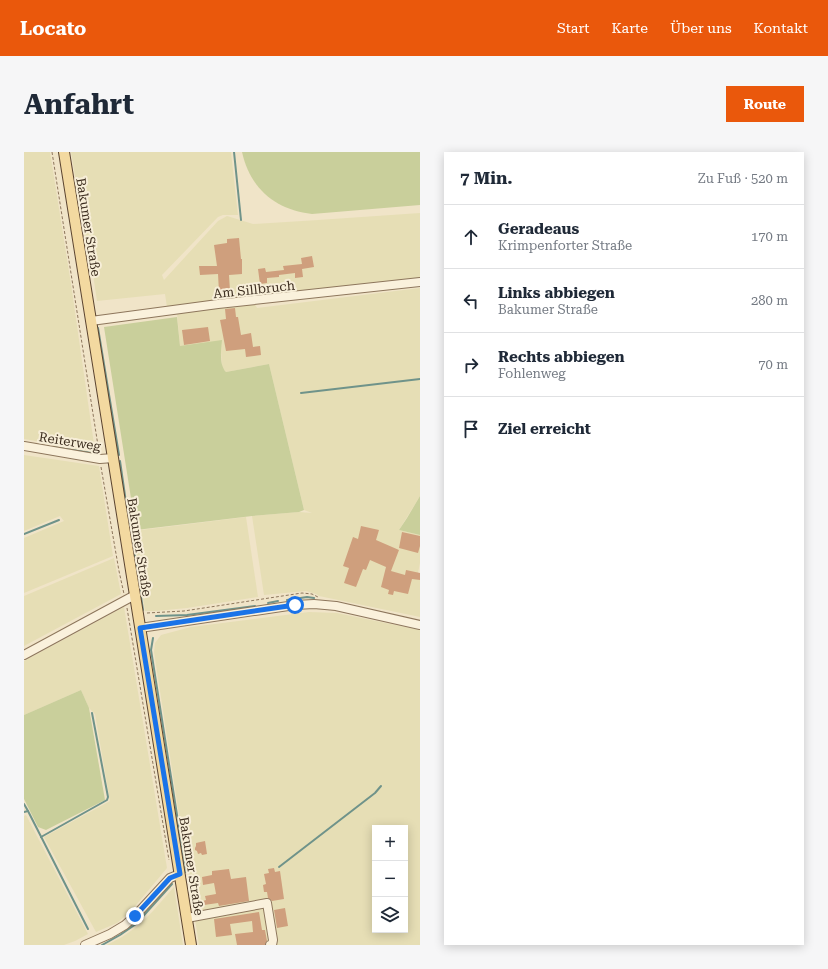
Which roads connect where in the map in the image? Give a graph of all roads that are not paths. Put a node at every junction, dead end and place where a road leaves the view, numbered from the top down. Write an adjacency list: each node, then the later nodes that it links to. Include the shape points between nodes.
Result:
1 (64, 152): 3 (main road, Bakumer Straße)
2 (420, 282): 3 (street, Am Sillbruch)
3 (91, 321): 5 (main road, Bakumer Straße)
4 (24, 446): 5 (street, Reiterweg, via 100,459)
5 (113, 458): 6 (main road, Bakumer Straße)
6 (135, 595): 8 (main road, Bakumer Straße); 9 (street)
7 (420, 625): 8 (street, via 336,606 314,604)
8 (140, 628): 10 (main road, Bakumer Straße)
9 (24, 655)
10 (180, 874): 11 (main road, Bakumer Straße); 12 (street, via 170,878 125,925)
11 (187, 918): 13 (main road, Bakumer Straße); 14 (street, via 267,904 274,940)
12 (85, 945)
13 (192, 945)
14 (270, 945)

